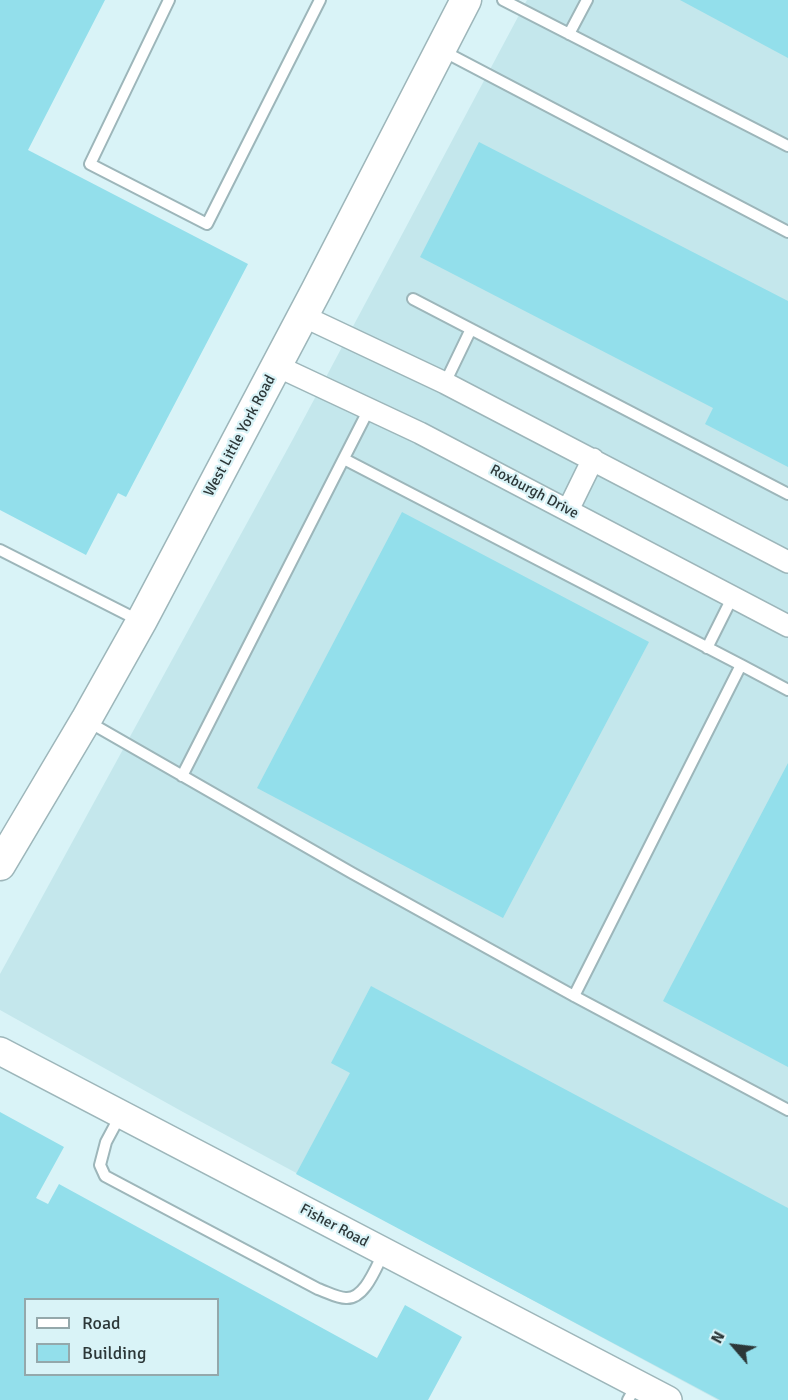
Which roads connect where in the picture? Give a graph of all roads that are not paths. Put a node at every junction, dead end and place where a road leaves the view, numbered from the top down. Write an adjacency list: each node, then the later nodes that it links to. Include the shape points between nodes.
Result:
1 (170, 0): 2 (lane, via 90,164 207,224)
2 (320, 0)
3 (466, 0): 7 (main road, West Little York Road)
4 (503, 0): 6 (lane)
5 (587, 0): 6 (lane)
6 (569, 34): 8 (lane)
7 (440, 50): 9 (lane); 11 (main road, West Little York Road)
8 (788, 146)
9 (788, 232)
10 (414, 298): 12 (lane)
11 (303, 316): 13 (main road, West Little York Road); 14 (street)
12 (471, 328): 14 (lane); 18 (lane)
13 (277, 366): 15 (street, Roxburgh Drive); 23 (main road, West Little York Road)
14 (445, 383): 17 (street)
15 (369, 409): 16 (lane); 19 (street, Roxburgh Drive)
16 (344, 459): 25 (lane); 29 (lane)
17 (593, 459): 19 (street); 21 (street)
18 (788, 494)
19 (568, 510): 22 (street, Roxburgh Drive)
20 (0, 550): 23 (lane)
21 (788, 562)
22 (733, 596): 24 (street, Roxburgh Drive); 25 (lane)
23 (141, 622): 28 (main road, West Little York Road)
24 (788, 626)
25 (707, 648): 26 (lane)
26 (741, 665): 27 (lane); 31 (lane)
27 (788, 690)
28 (86, 720): 29 (lane); 30 (main road, West Little York Road)
29 (182, 776): 31 (lane)
30 (0, 864)
31 (574, 996): 33 (lane)
32 (0, 1051): 34 (street, Fisher Road)
33 (788, 1110)
34 (120, 1114): 35 (street, Fisher Road); 35 (lane, via 100,1164 105,1176 318,1290 352,1298 364,1289)
35 (384, 1252): 36 (street, Fisher Road)
36 (633, 1392): 37 (street, Fisher Road)
37 (668, 1400)

